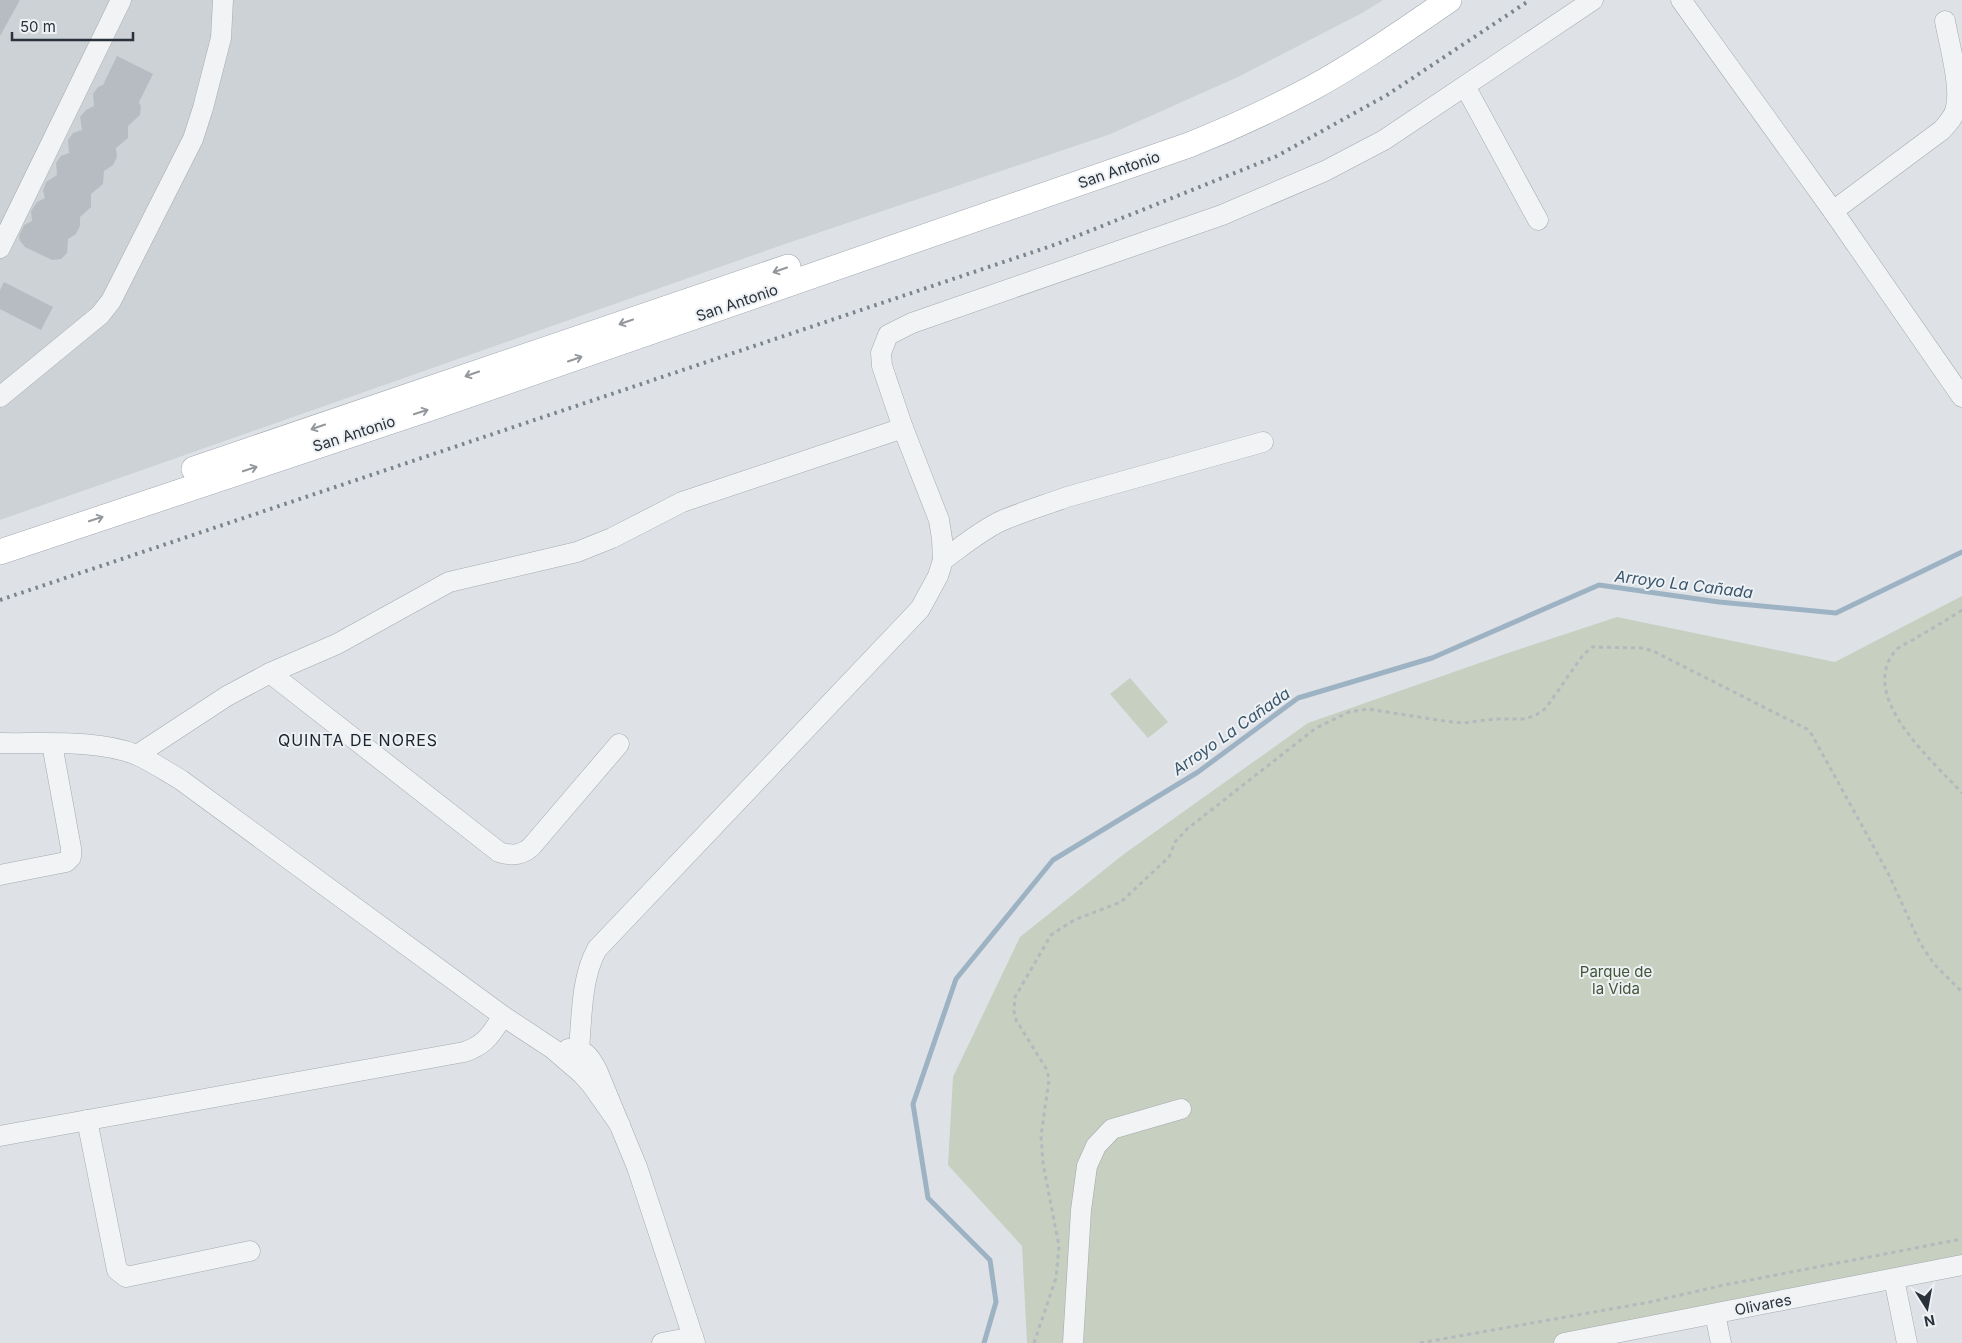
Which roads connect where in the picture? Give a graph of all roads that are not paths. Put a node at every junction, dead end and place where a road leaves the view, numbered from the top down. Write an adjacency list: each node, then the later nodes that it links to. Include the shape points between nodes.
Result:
1 (121, 0): 12 (street)
2 (223, 0): 13 (street, via 221,38 193,139 111,301 100,315)
3 (1418, 0): 17 (main road, San Antonio, one-way to 17, via 1294,80 1245,105 1156,141)
4 (1449, 0): 18 (main road, San Antonio, one-way to 4, via 431,408 1189,145 1315,86)
5 (1593, 0): 8 (street)
6 (1681, 0): 10 (street)
7 (1945, 21): 9 (street)
8 (1465, 86): 11 (street); 15 (street, via 1384,140 1326,171 1222,215 897,329 888,335 881,353 882,366)
9 (1959, 102): 10 (street, via 1942,130)
10 (1833, 211): 14 (street)
11 (1538, 220)
12 (0, 248)
13 (0, 397)
14 (1962, 398)
15 (903, 428): 19 (street, via 939,520); 20 (street, via 682,502 577,552 449,582 337,644)
16 (1263, 442): 19 (street, via 1027,511 976,536)
17 (0, 535)
18 (0, 552)
19 (943, 560): 28 (street, via 920,609 597,949 587,974)
20 (270, 673): 23 (street, via 507,855 525,852 531,847); 24 (street, via 227,696)
21 (0, 743): 22 (street)
22 (52, 744): 24 (street, via 114,748); 25 (street, via 70,857 66,862)
23 (619, 744)
24 (138, 755): 26 (street, via 181,780)
25 (0, 875)
26 (504, 1016): 27 (street); 30 (street, via 478,1047 464,1052)
27 (553, 1049): 28 (street); 31 (street, via 591,1084)
28 (579, 1049): 31 (street, via 592,1061)
29 (1181, 1109): 39 (street, via 1112,1129 1096,1146 1087,1166 1081,1210)
30 (86, 1120): 32 (street); 33 (street, via 117,1270 121,1275 126,1277)
31 (620, 1125): 37 (street)
32 (0, 1136)
33 (250, 1251)
34 (1962, 1265): 35 (street, Olivares)
35 (1894, 1279): 36 (street, Olivares); 42 (street)
36 (1715, 1314): 40 (street, Olivares); 41 (street)
37 (694, 1340): 38 (street)
38 (662, 1343)
39 (1072, 1343)
40 (1564, 1343)
41 (1720, 1343)
42 (1907, 1343)

